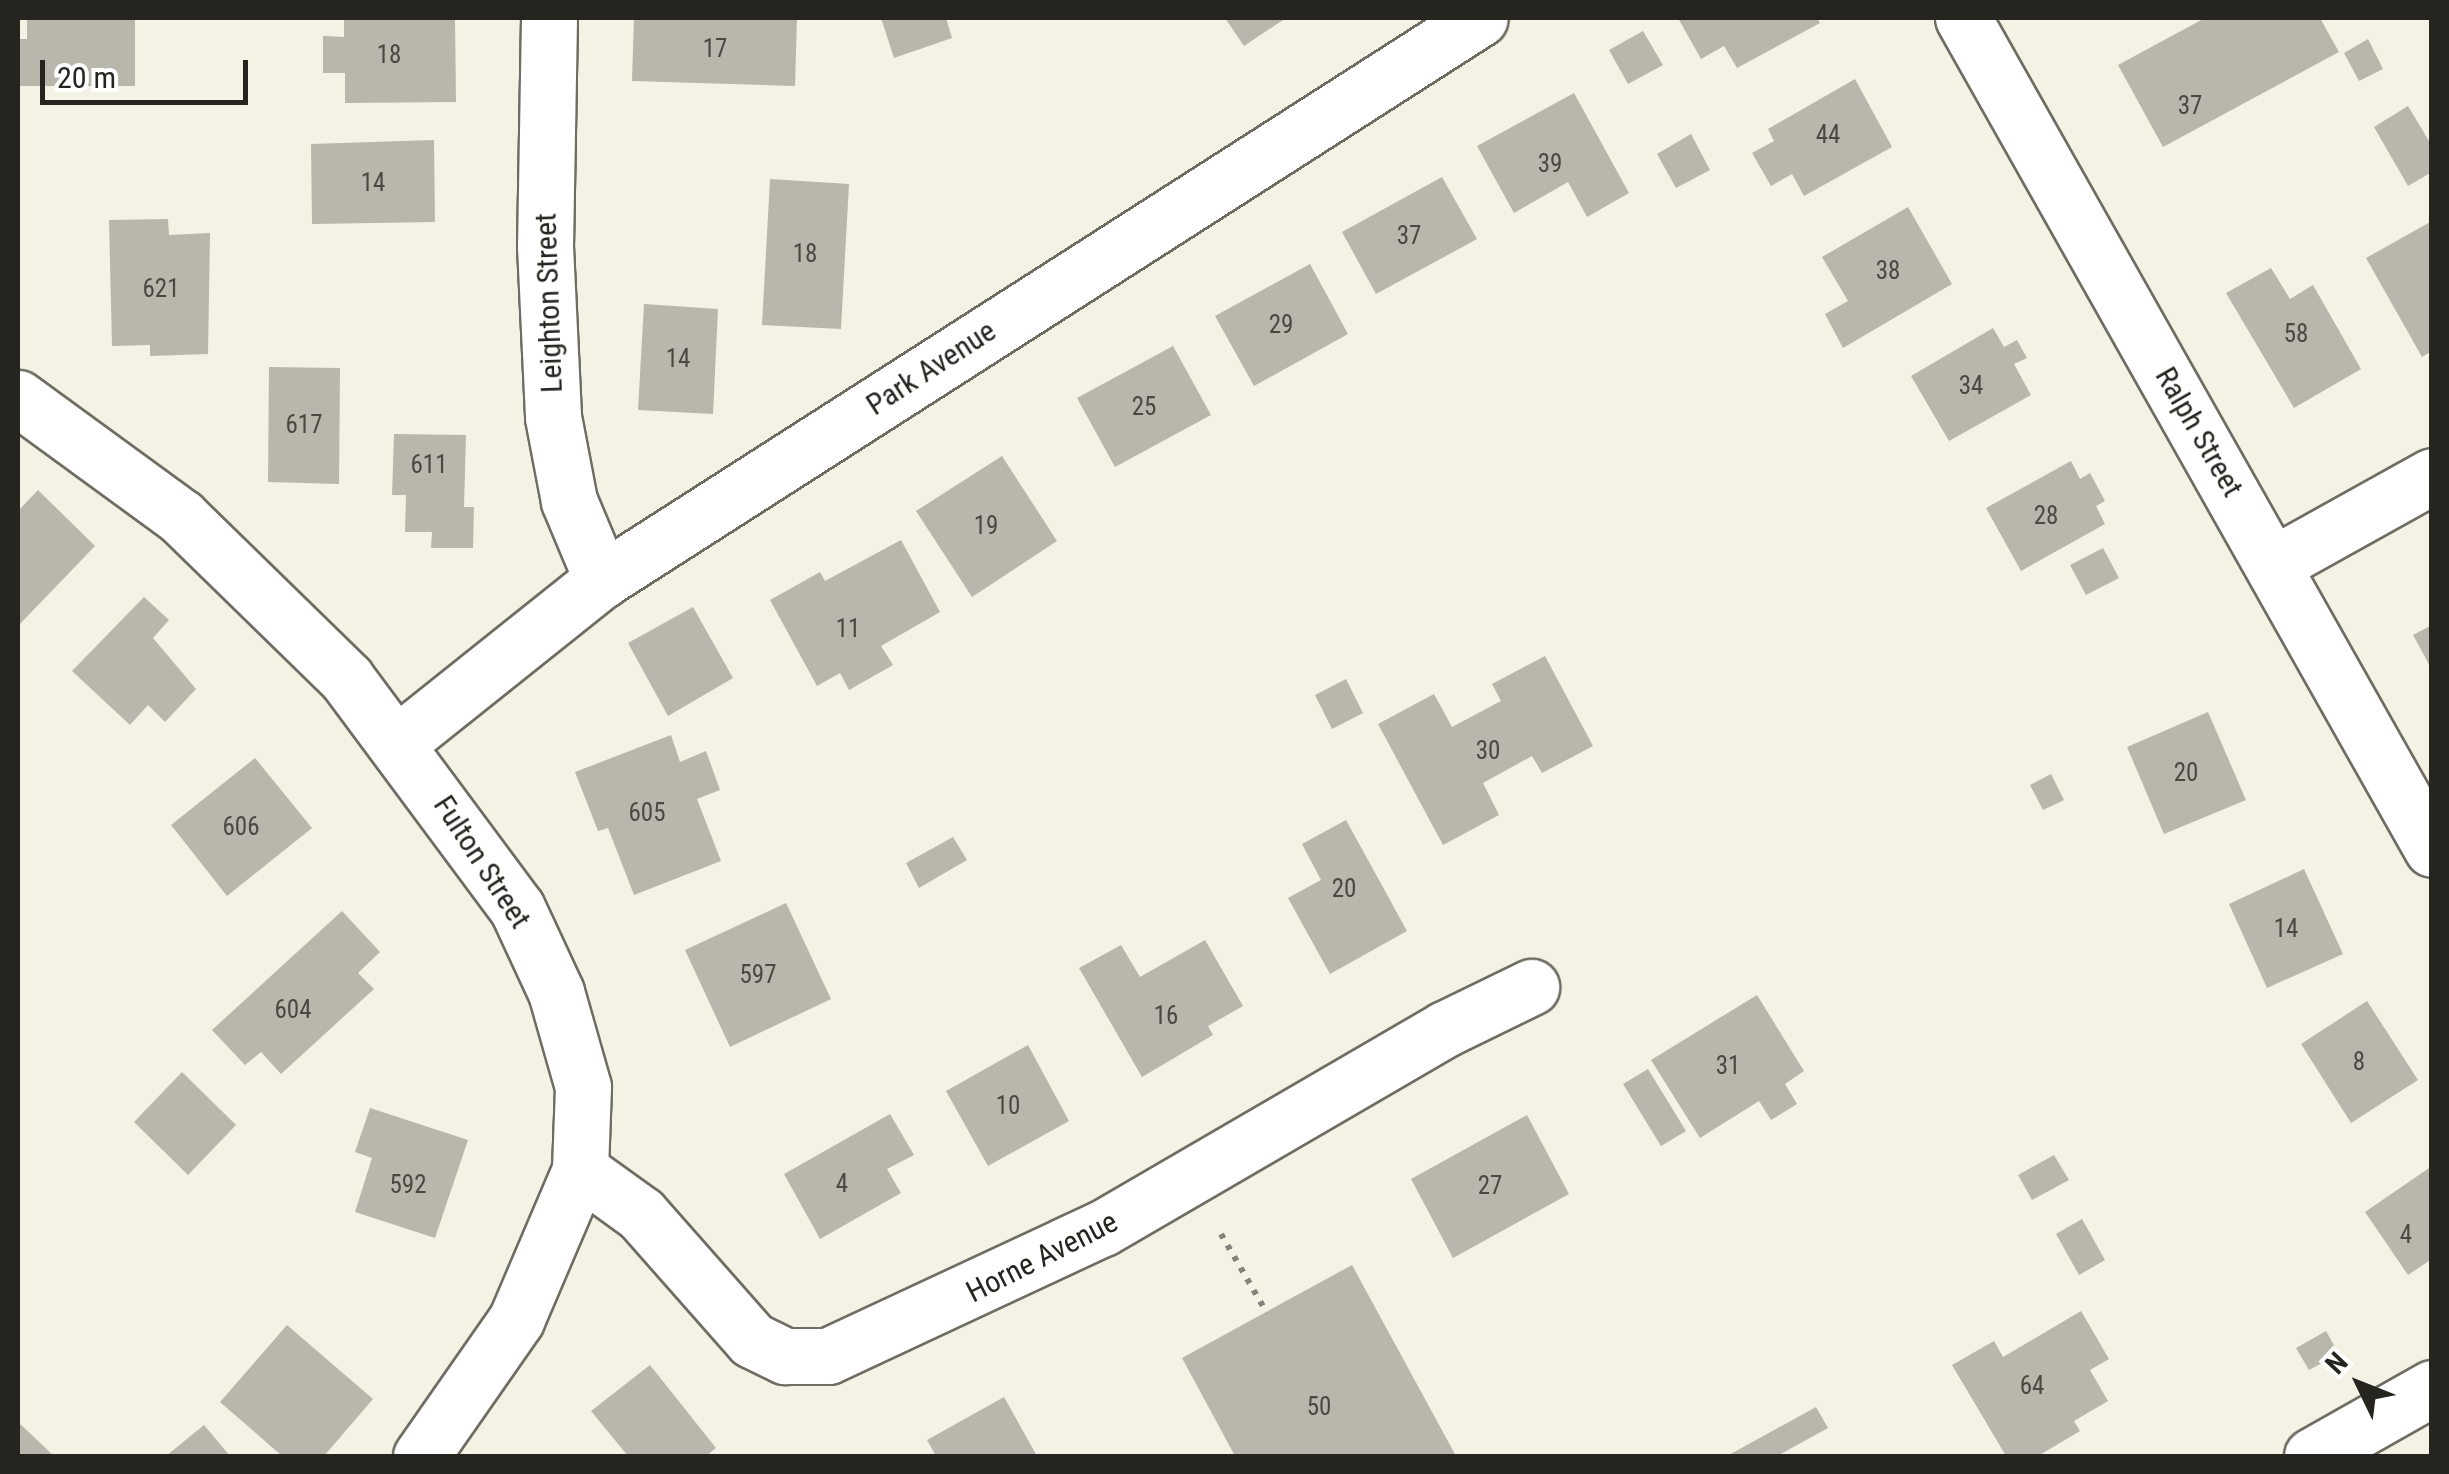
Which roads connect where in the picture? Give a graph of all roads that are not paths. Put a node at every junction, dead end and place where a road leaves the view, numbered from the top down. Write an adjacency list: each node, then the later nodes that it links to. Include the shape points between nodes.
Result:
1 (549, 18): 7 (street, Leighton Street, via 545,246 554,416 569,501)
2 (1480, 18): 7 (street, Park Avenue)
3 (1964, 18): 6 (street, Ralph Street)
4 (18, 398): 8 (street, Fulton Street, via 181,516 288,614)
5 (2432, 476): 6 (street)
6 (2274, 564): 9 (street, Ralph Street)
7 (602, 580): 8 (street, Park Avenue)
8 (400, 742): 11 (street, Fulton Street, via 517,908 556,992 583,1087)
9 (2432, 849)
10 (1531, 987): 11 (street, Horne Avenue, via 1445,1029 1191,1180 887,1333 828,1356 795,1358 741,1331 641,1214)
11 (580, 1170): 13 (street, Fulton Street, via 525,1304)
12 (2432, 1388): 14 (street)
13 (421, 1456)
14 (2312, 1456)

